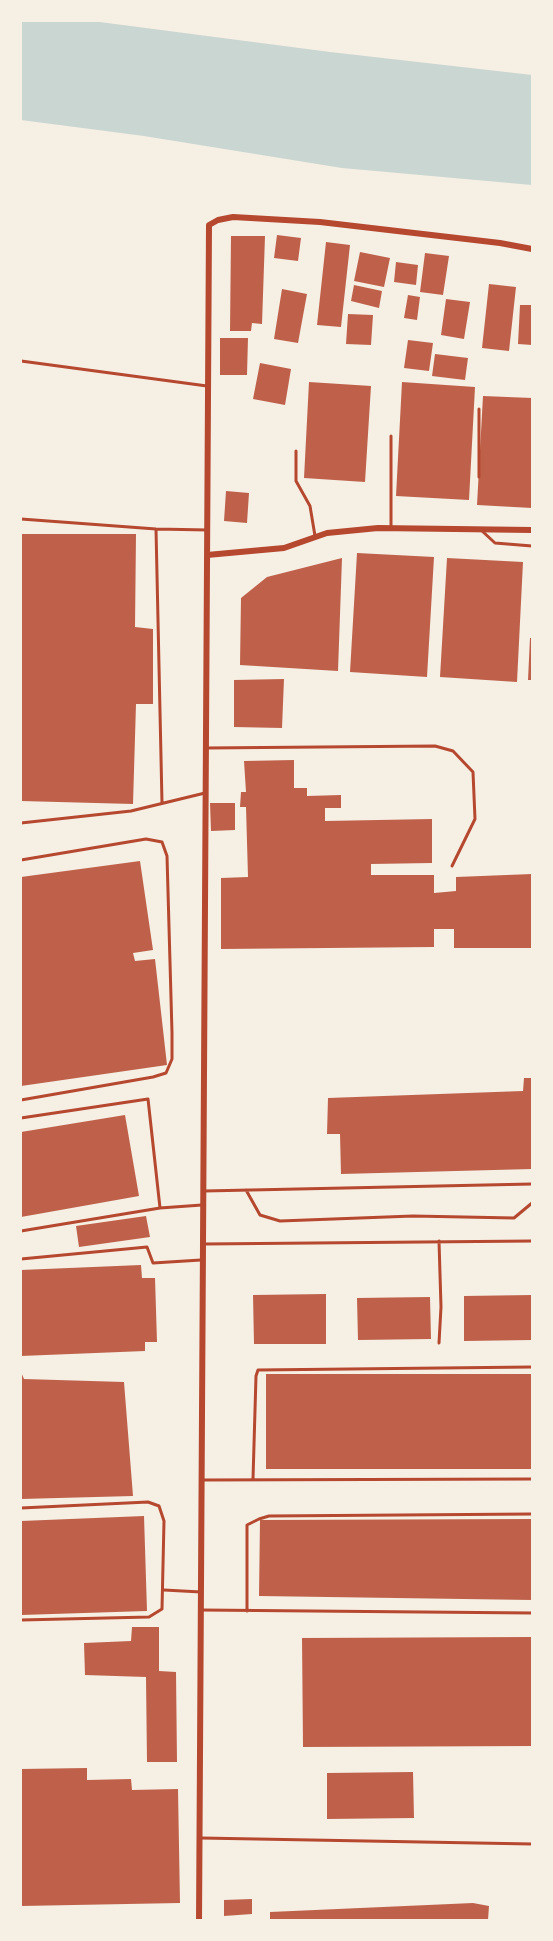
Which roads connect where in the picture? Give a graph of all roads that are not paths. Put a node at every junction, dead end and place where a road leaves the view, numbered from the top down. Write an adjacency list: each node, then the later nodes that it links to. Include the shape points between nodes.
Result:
1 (532, 249): 3 (street, via 320,222 233,217 218,220 209,225)
2 (21, 361): 3 (lane)
3 (208, 387): 12 (street)
4 (479, 409): 7 (lane)
5 (391, 436): 9 (lane)
6 (296, 451): 14 (lane, via 296,481 310,506)
7 (479, 477)
8 (21, 519): 11 (lane)
9 (391, 527): 10 (street); 14 (street)
10 (480, 528): 13 (street); 15 (lane, via 495,543)
11 (156, 529): 12 (lane); 19 (lane)
12 (208, 530): 16 (street)
13 (532, 530)
14 (315, 537): 16 (street, via 284,548)
15 (532, 546)
16 (207, 555): 17 (street)
17 (206, 748): 18 (street); 22 (lane, via 435,746 453,751 473,772 475,819)
18 (206, 793): 19 (lane); 27 (street)
19 (162, 803): 20 (lane, via 131,812)
20 (21, 823)
21 (21, 860): 23 (lane, via 146,839 162,842 167,856 172,1059 166,1073 153,1077)
22 (452, 866)
23 (21, 1100)
24 (21, 1118): 30 (lane, via 148,1099)
25 (532, 1184): 26 (lane)
26 (246, 1190): 27 (lane); 28 (lane, via 260,1215 280,1221 413,1216 514,1218)
27 (203, 1191): 29 (street)
28 (532, 1203)
29 (203, 1205): 30 (lane); 34 (street)
30 (160, 1208): 31 (lane)
31 (21, 1231)
32 (532, 1240): 33 (lane)
33 (439, 1241): 34 (lane); 37 (lane)
34 (203, 1244): 36 (street)
35 (21, 1260): 36 (lane, via 147,1247 153,1263)
36 (203, 1260): 41 (street)
37 (439, 1343)
38 (532, 1367): 39 (lane, via 258,1370)
39 (253, 1479): 40 (lane); 41 (lane)
40 (532, 1479)
41 (202, 1480): 45 (street)
42 (21, 1508): 44 (lane, via 148,1503 159,1506 164,1521)
43 (532, 1514): 47 (lane, via 259,1519 247,1525)
44 (163, 1590): 45 (lane); 49 (lane, via 162,1609 149,1617)
45 (201, 1592): 46 (street)
46 (201, 1610): 47 (lane); 50 (street)
47 (247, 1611): 48 (lane)
48 (532, 1613)
49 (21, 1620)
50 (199, 1838): 51 (lane); 52 (street)
51 (532, 1845)
52 (199, 1920)

